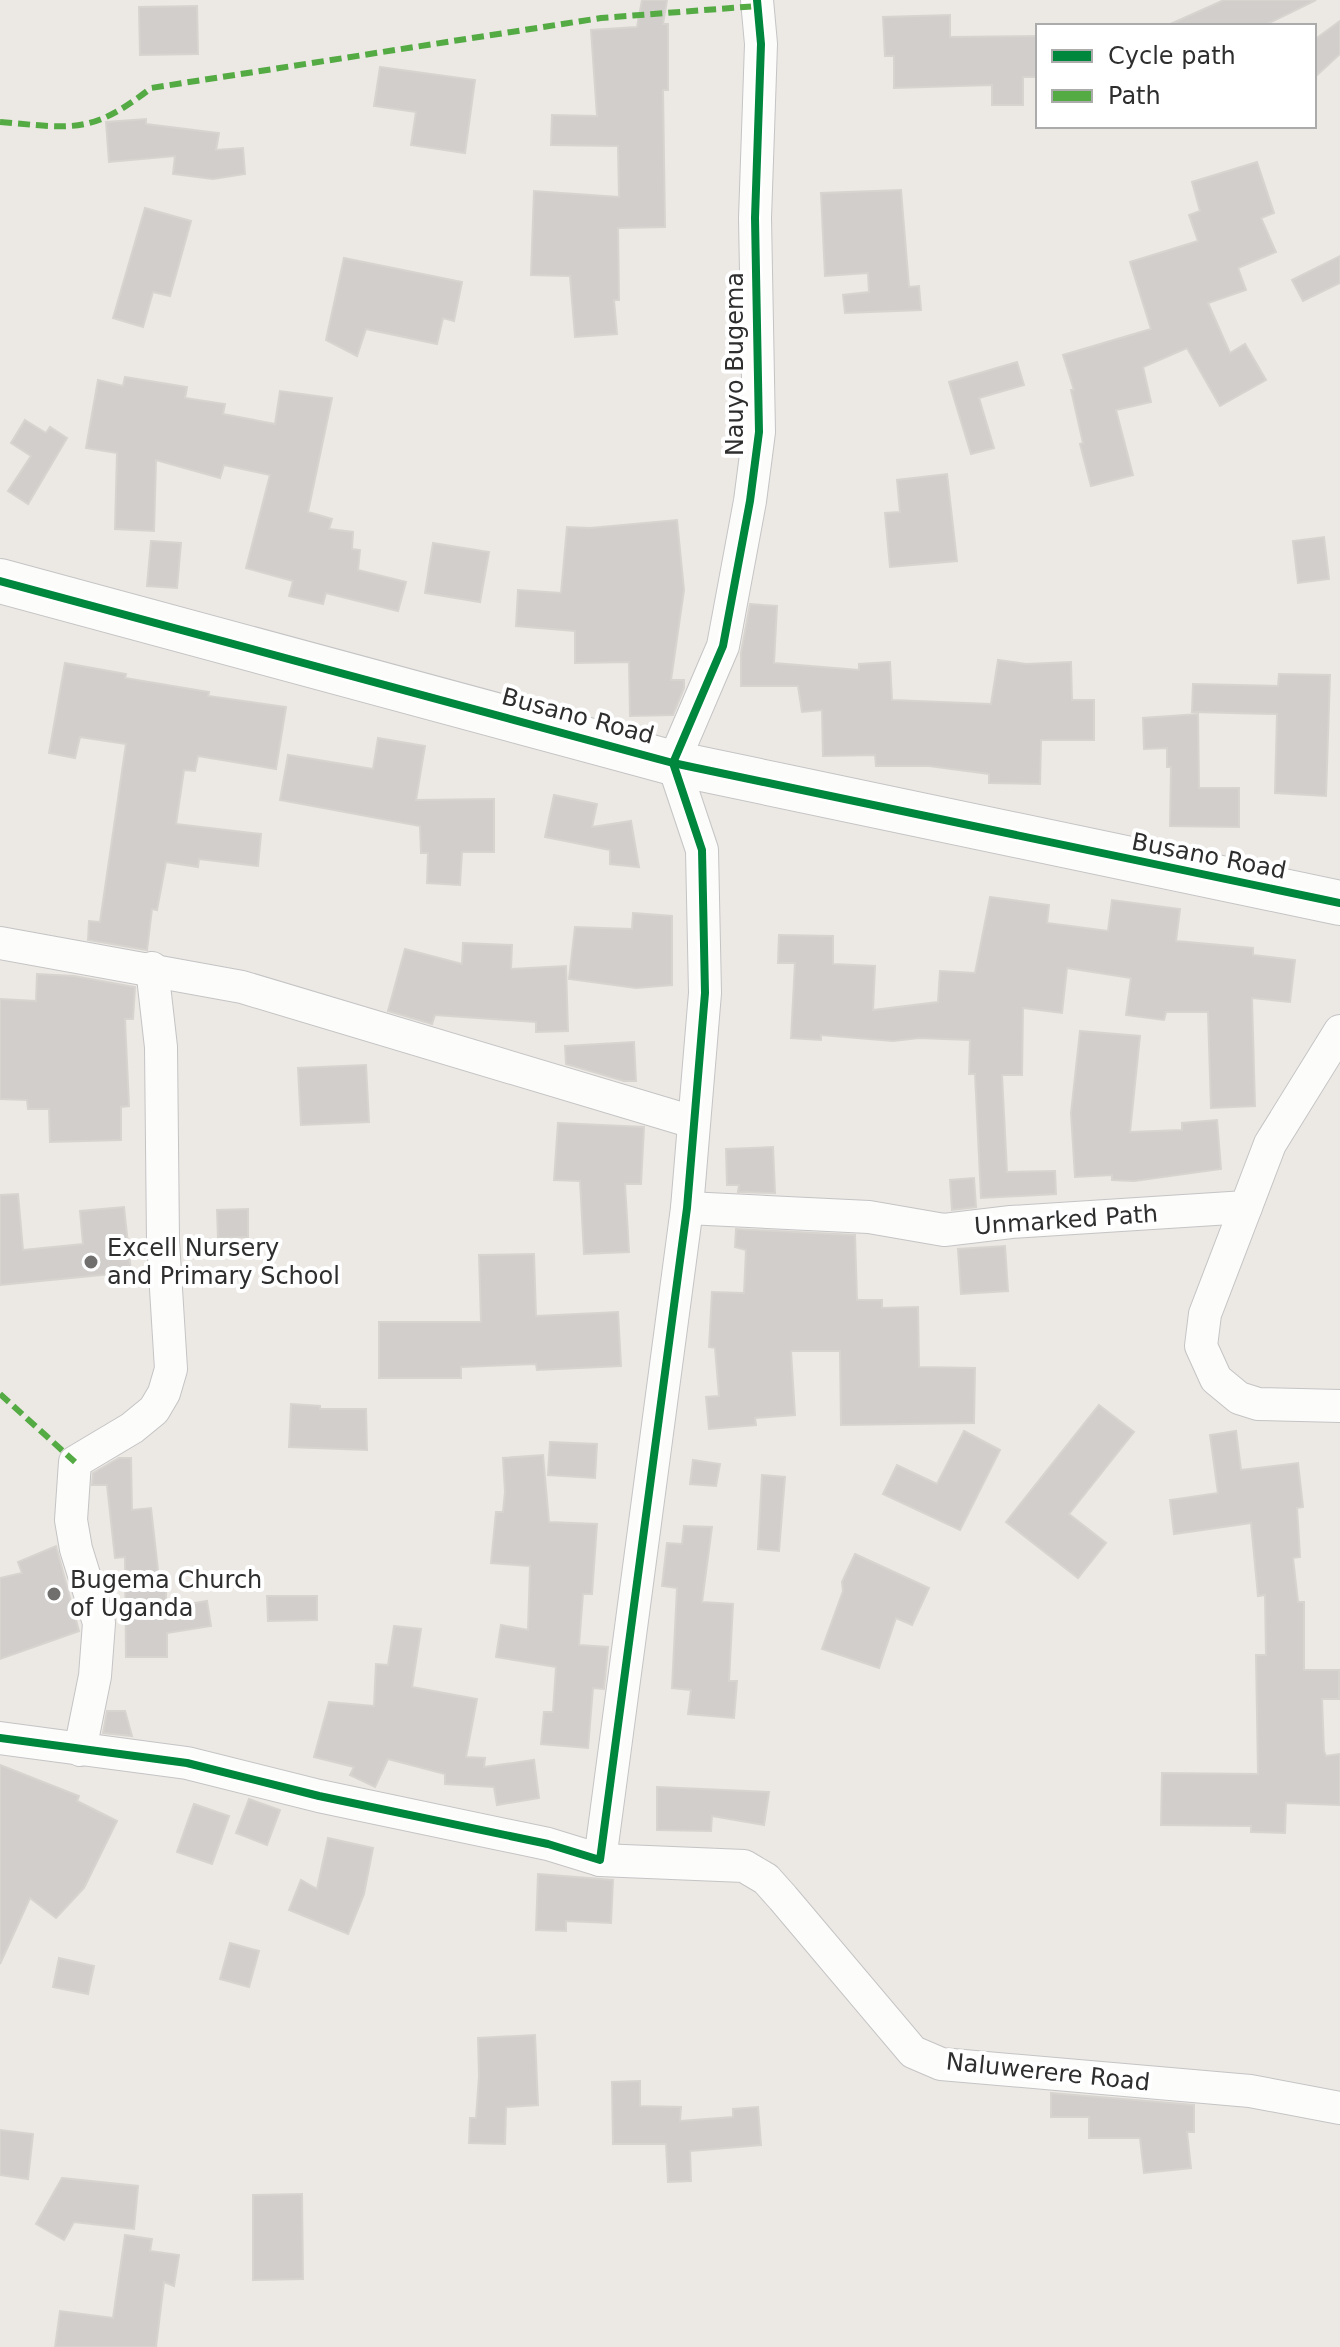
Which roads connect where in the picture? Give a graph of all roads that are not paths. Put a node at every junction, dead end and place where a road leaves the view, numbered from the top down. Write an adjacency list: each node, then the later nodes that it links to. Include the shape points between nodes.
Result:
1 (757, 0): 3 (street, Nauyo Bugema, via 759,432 723,646)
2 (0, 581): 3 (street, Busano Road)
3 (673, 763): 4 (street, Busano Road); 8 (street, via 702,850 705,993)
4 (1340, 904)
5 (0, 943): 6 (street)
6 (152, 968): 8 (street, via 242,987); 13 (street, via 161,1047 163,1241 171,1369 154,1410 75,1462 71,1520 99,1623)
7 (1340, 1031): 9 (street, via 1270,1144)
8 (693, 1122): 10 (street)
9 (1246, 1207): 10 (street, Unmarked Path, via 944,1230 869,1217); 11 (street, via 1205,1314 1201,1346 1216,1379 1239,1398 1258,1404)
10 (687, 1208): 14 (street)
11 (1340, 1406)
12 (0, 1738): 13 (street, Naluwerere Road)
13 (80, 1750): 14 (street, Naluwerere Road, via 187,1763)
14 (600, 1860): 15 (street, Naluwerere Road, via 744,1866 757,1872 913,2052 941,2064 1250,2091)
15 (1340, 2108)

